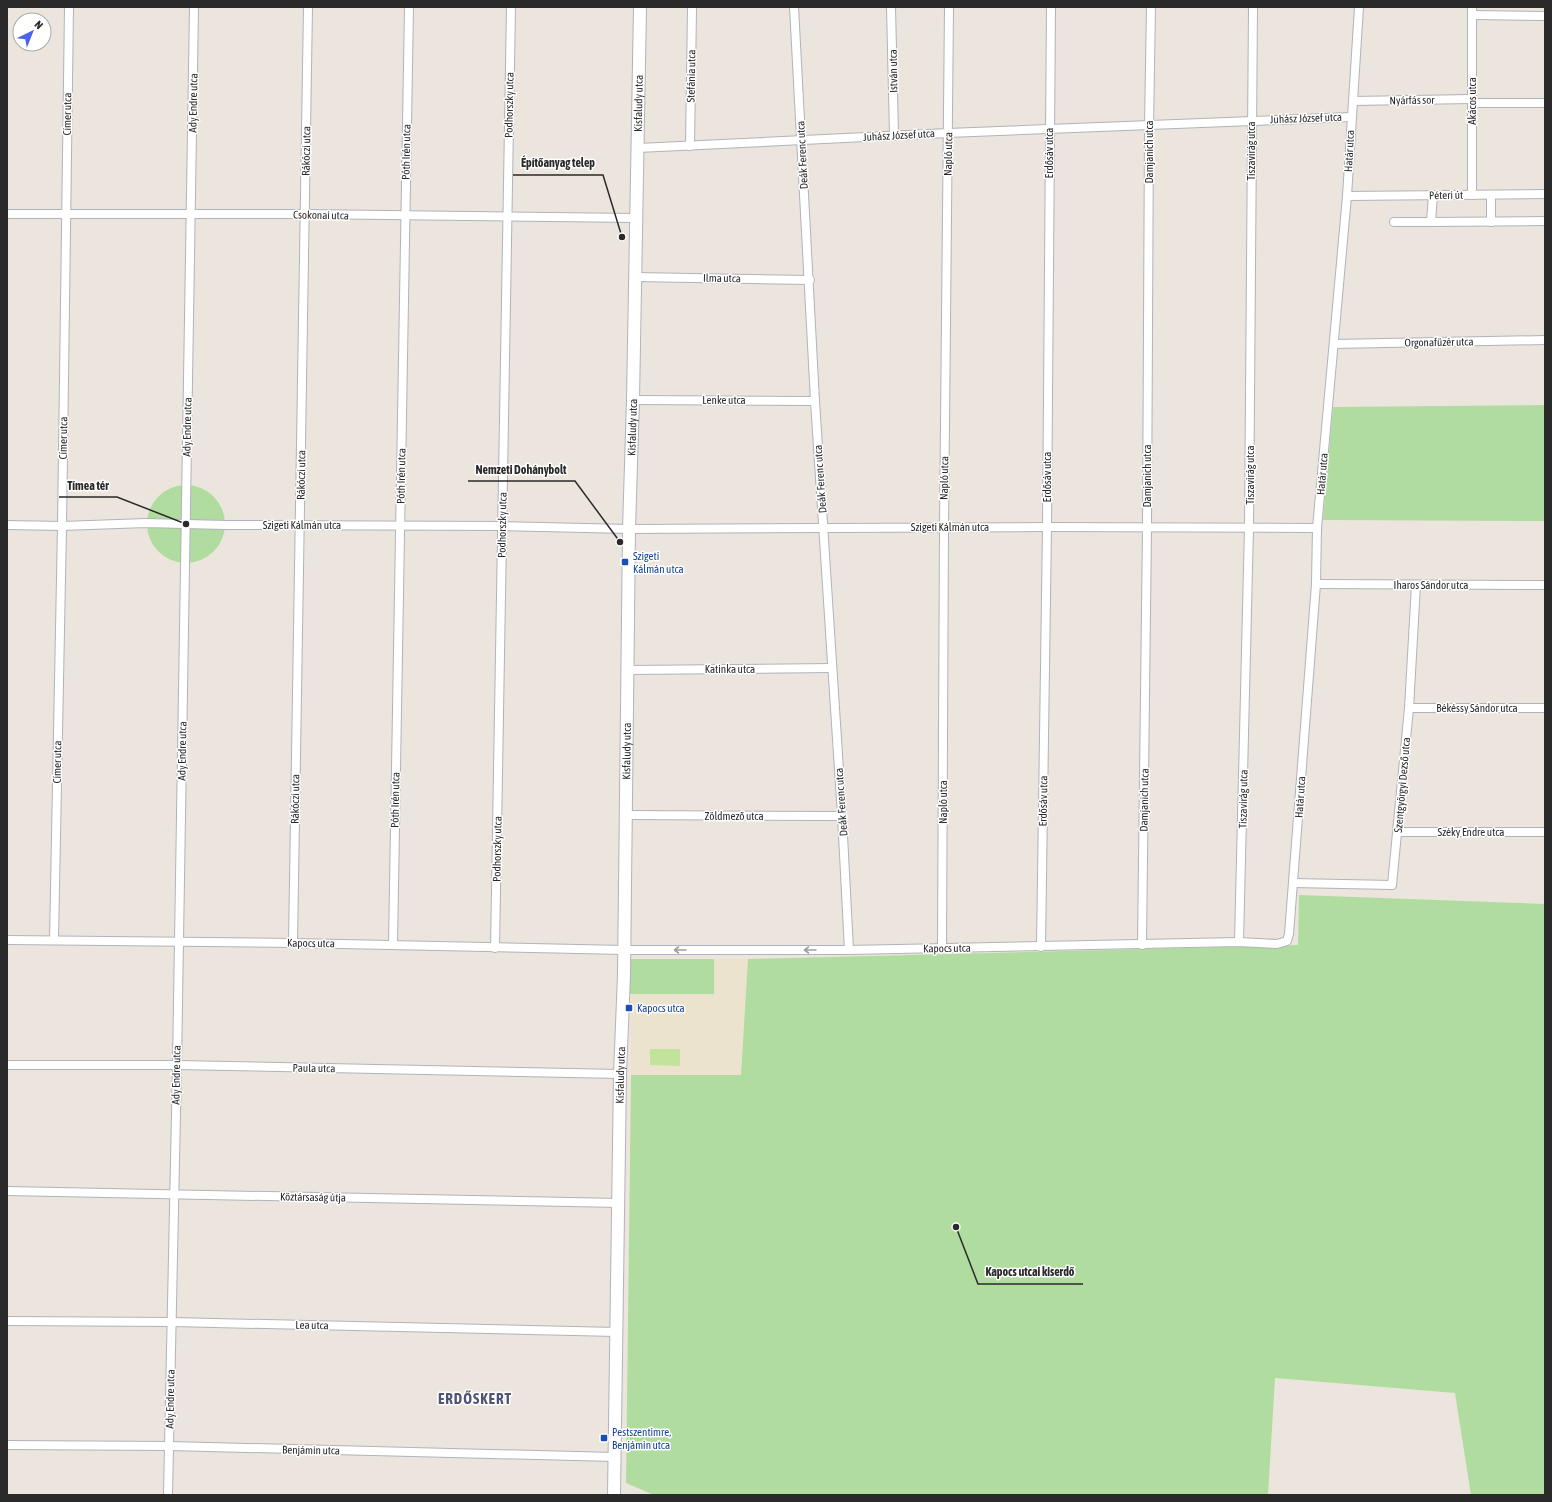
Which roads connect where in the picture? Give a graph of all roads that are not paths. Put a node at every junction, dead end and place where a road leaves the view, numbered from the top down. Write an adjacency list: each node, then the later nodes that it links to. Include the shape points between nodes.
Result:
1 (68, 7): 35 (street, Címer utca)
2 (194, 7): 36 (street, Ady Endre utca)
3 (308, 7): 37 (street, Rákóczi utca)
4 (409, 7): 38 (street, Póth Irén utca)
5 (511, 7): 39 (street, Podhorszky utca)
6 (640, 7): 28 (street, Kisfaludy utca)
7 (692, 7): 27 (street, Stefánia utca)
8 (794, 7): 26 (street, Deák Ferenc utca)
9 (891, 7): 25 (street, István utca)
10 (949, 7): 24 (street, Napló utca)
11 (1051, 7): 23 (street, Erdősáv utca)
12 (1151, 7): 22 (street, Damjanich utca)
13 (1252, 7): 21 (street, Tiszavirág utca)
14 (1359, 7): 17 (street, Határ utca)
15 (1472, 11): 16 (street); 18 (street, Akácos utca)
16 (1545, 16)
17 (1353, 101): 18 (street, Nyárfás sor); 20 (street, Határ utca)
18 (1471, 101): 19 (street, Nyárfás sor); 31 (street, Akácos utca)
19 (1545, 103)
20 (1351, 116): 21 (street, Juhász József utca); 33 (street, Határ utca)
21 (1251, 121): 22 (street, Juhász József utca); 58 (street, Tiszavirág utca)
22 (1149, 126): 23 (street, Juhász József utca); 61 (street, Damjanich utca)
23 (1049, 129): 24 (street, Juhász József utca); 57 (street, Erdősáv utca)
24 (948, 133): 25 (street, Juhász József utca); 60 (street, Napló utca)
25 (894, 136): 26 (street, Juhász József utca)
26 (801, 141): 27 (street, Juhász József utca); 46 (street, Deák Ferenc utca)
27 (690, 146): 28 (street, Juhász József utca)
28 (638, 148): 40 (street, Kisfaludy utca)
29 (1545, 194): 32 (street, Péteri út)
30 (1433, 195): 31 (street, Péteri út); 33 (street, Péteri út); 43 (street)
31 (1472, 195): 32 (street, Péteri út)
32 (1491, 195): 44 (street)
33 (1347, 196): 48 (street, Határ utca)
34 (7, 214): 35 (street, Csokonai utca)
35 (65, 214): 36 (street, Csokonai utca); 54 (street, Címer utca)
36 (191, 214): 37 (street, Csokonai utca); 51 (street, Ady Endre utca)
37 (304, 214): 38 (street, Csokonai utca); 53 (street, Rákóczi utca)
38 (405, 217): 39 (street, Csokonai utca); 55 (street, Póth Irén utca)
39 (507, 217): 40 (street, Csokonai utca); 56 (street, Podhorszky utca)
40 (636, 218): 45 (street, Kisfaludy utca)
41 (1545, 221): 44 (street)
42 (1394, 222): 43 (street)
43 (1431, 222): 44 (street)
44 (1491, 222)
45 (635, 277): 46 (street, Ilma utca); 49 (street, Kisfaludy utca)
46 (810, 280): 50 (street, Deák Ferenc utca)
47 (1545, 340): 48 (street, Orgonafüzér utca)
48 (1334, 344): 62 (street, Határ utca)
49 (633, 400): 50 (street, Lenke utca); 63 (street, Kisfaludy utca)
50 (815, 401): 59 (street, Deák Ferenc utca)
51 (186, 524): 53 (street, Szigeti Kálmán utca); 54 (street, Szigeti Kálmán utca); 78 (street, Ady Endre utca)
52 (7, 525): 54 (street, Szigeti Kálmán utca)
53 (300, 525): 55 (street, Szigeti Kálmán utca); 81 (street, Rákóczi utca)
54 (62, 526): 77 (street, Címer utca)
55 (400, 526): 56 (street, Szigeti Kálmán utca); 82 (street, Póth Irén utca)
56 (502, 526): 63 (street, Szigeti Kálmán utca); 85 (street, Podhorszky utca)
57 (1046, 527): 60 (street, Szigeti Kálmán utca); 61 (street, Szigeti Kálmán utca); 84 (street, Erdősáv utca)
58 (1249, 527): 61 (street, Szigeti Kálmán utca); 62 (street, Szigeti Kálmán utca); 80 (street, Tiszavirág utca)
59 (824, 528): 60 (street, Szigeti Kálmán utca); 63 (street, Szigeti Kálmán utca); 67 (street, Deák Ferenc utca)
60 (944, 528): 86 (street, Napló utca)
61 (1147, 528): 83 (street, Damjanich utca)
62 (1317, 528): 64 (street, Határ utca)
63 (629, 529): 68 (street, Kisfaludy utca)
64 (1316, 584): 65 (street, Iharos Sándor utca); 75 (street, Határ utca)
65 (1416, 585): 66 (street, Iharos Sándor utca); 69 (street, Szentgyörgyi Dezső utca)
66 (1545, 585)
67 (832, 668): 68 (street, Katinka utca); 72 (street, Deák Ferenc utca)
68 (628, 670): 71 (street, Kisfaludy utca)
69 (1409, 708): 70 (street, Békéssy Sándor utca); 73 (street, Szentgyörgyi Dezső utca)
70 (1545, 708)
71 (626, 815): 72 (street, Zöldmező utca); 87 (street, Kisfaludy utca)
72 (842, 816): 88 (street, Deák Ferenc utca)
73 (1398, 832): 74 (street, Széky Endre utca); 75 (street, Szentgyörgyi Dezső utca, via 1392,885)
74 (1545, 832)
75 (1293, 883): 79 (street, Határ utca)
76 (7, 940): 77 (street, Kapocs utca)
77 (54, 940): 78 (street, Kapocs utca)
78 (178, 941): 81 (street, Kapocs utca); 90 (street, Ady Endre utca)
79 (1287, 941): 80 (street, Kapocs utca, via 1277,944)
80 (1239, 942): 83 (street, Kapocs utca)
81 (292, 943): 82 (street, Kapocs utca)
82 (393, 945): 85 (street, Kapocs utca)
83 (1142, 945): 84 (street, Kapocs utca)
84 (1041, 947): 86 (street, Kapocs utca)
85 (495, 948): 87 (street, Kapocs utca)
86 (942, 948): 88 (street, Kapocs utca)
87 (624, 950): 88 (street, Kapocs utca, one-way to 87); 91 (street, Kisfaludy utca)
88 (849, 950)
89 (7, 1065): 90 (street, Paula utca)
90 (177, 1065): 91 (street, Paula utca); 93 (street, Ady Endre utca)
91 (620, 1074): 94 (street, Kisfaludy utca)
92 (7, 1191): 93 (street, Köztársaság útja)
93 (174, 1194): 94 (street, Köztársaság útja); 96 (street, Ady Endre utca)
94 (619, 1203): 97 (street, Kisfaludy utca)
95 (7, 1321): 96 (street, Lea utca)
96 (172, 1322): 97 (street, Lea utca); 99 (street, Ady Endre utca)
97 (617, 1332): 100 (street, Kisfaludy utca)
98 (7, 1445): 99 (street, Benjámin utca)
99 (169, 1446): 100 (street, Benjámin utca); 101 (street, Ady Endre utca)
100 (615, 1457): 102 (street, Kisfaludy utca)
101 (168, 1495)
102 (614, 1495)

